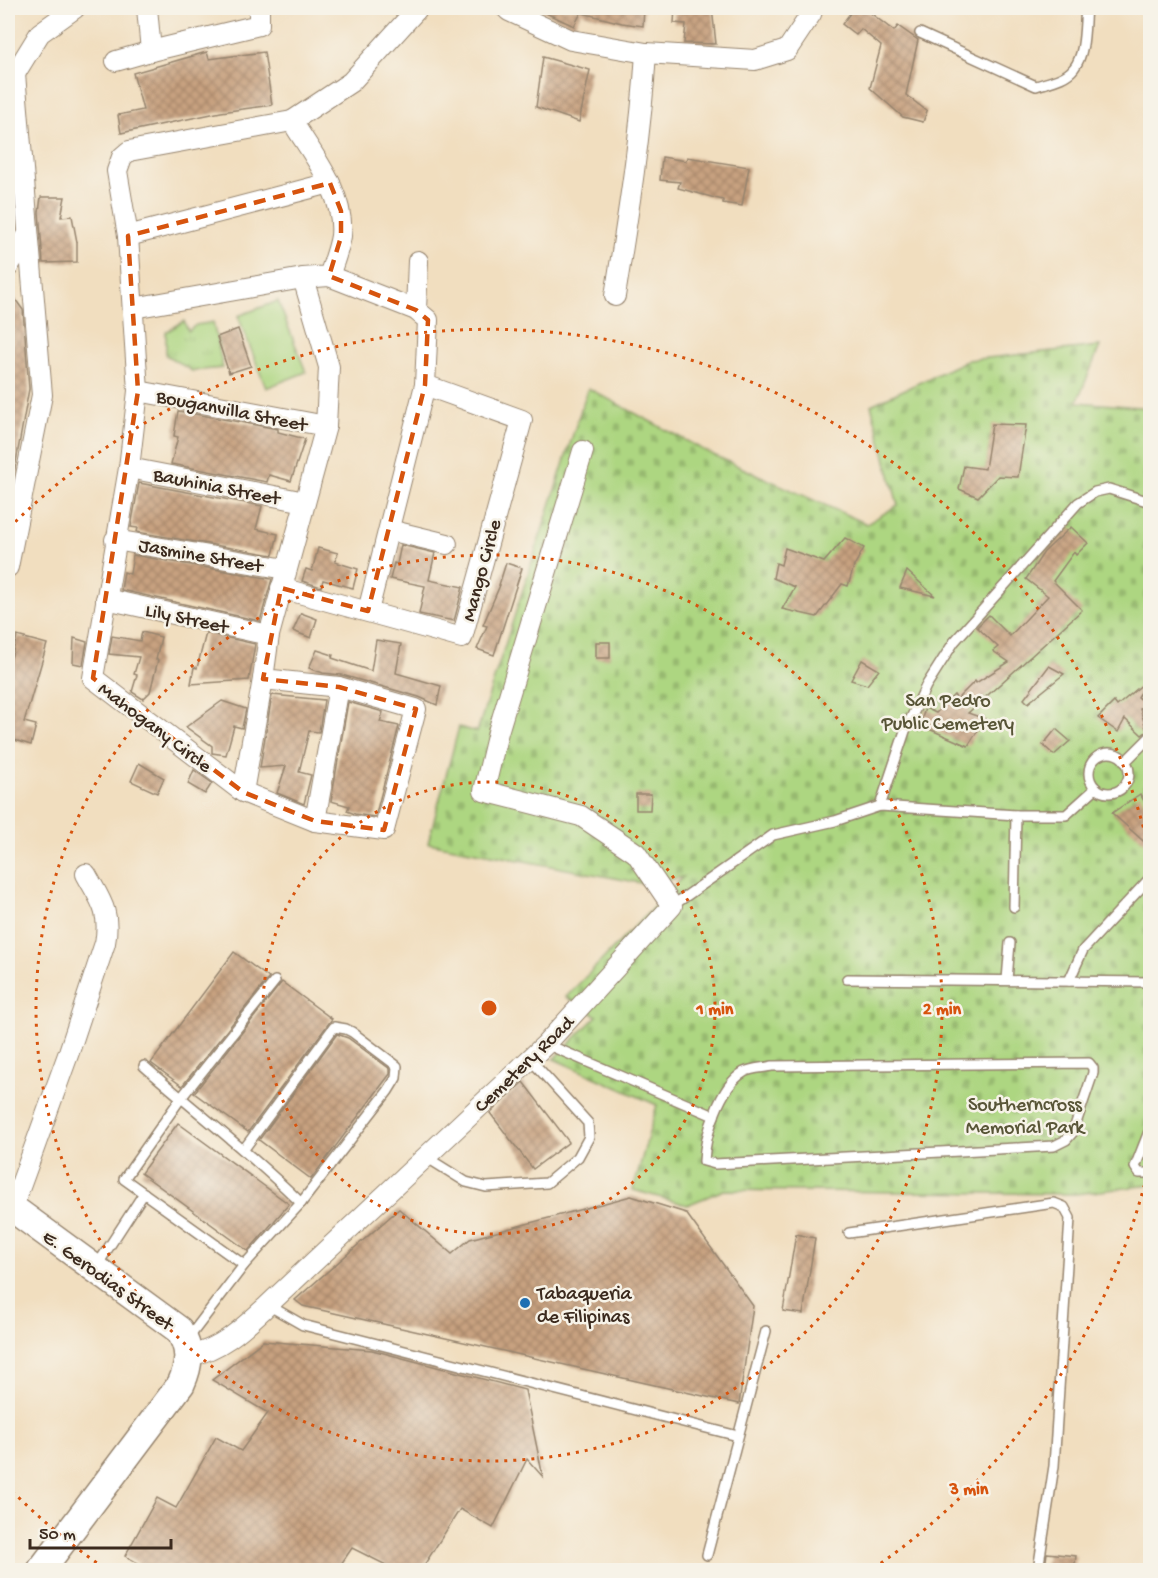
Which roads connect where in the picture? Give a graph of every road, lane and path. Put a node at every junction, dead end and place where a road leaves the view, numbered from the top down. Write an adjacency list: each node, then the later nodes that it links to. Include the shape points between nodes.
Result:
1 (75, 8): 12 (street, via 40,33)
2 (147, 8): 9 (street)
3 (258, 8): 9 (street, via 259,25)
4 (418, 8): 13 (street, via 351,82)
5 (506, 8): 10 (street, via 571,40)
6 (813, 8): 10 (street, via 787,50 755,60)
7 (1086, 8): 8 (lane, via 1081,51 1074,68 1036,86)
8 (920, 33)
9 (151, 51): 11 (street)
10 (646, 53): 21 (street, via 643,108)
11 (116, 61)
12 (11, 79): 15 (street)
13 (292, 121): 14 (street); 16 (street, Mahogany Circle, via 129,151 117,171)
14 (330, 183): 16 (street); 19 (street, via 341,211 341,237)
15 (28, 234): 18 (street); 34 (street, via 42,395)
16 (128, 236): 22 (street, Mahogany Circle)
17 (417, 261): 23 (street)
18 (8, 267)
19 (329, 276): 20 (street); 23 (street)
20 (303, 278): 22 (street); 26 (street, via 329,367)
21 (615, 296)
22 (133, 308): 25 (street, Mahogany Circle)
23 (416, 310): 24 (street, via 428,320)
24 (425, 385): 31 (street); 37 (street, Mango Circle, via 522,420 462,638)
25 (138, 392): 26 (street, Bouganvilla Street); 28 (street, Mahogany Circle)
26 (326, 426): 29 (street)
27 (583, 450): 50 (street, via 501,721 484,791 581,816 636,853)
28 (129, 468): 29 (street, Bauhinia Street); 32 (street, Mahogany Circle)
29 (305, 502): 35 (street)
30 (1150, 502): 45 (lane, via 1108,489 1078,503 977,616 954,642 926,686 905,731)
31 (389, 530): 33 (street); 37 (street)
32 (116, 540): 35 (street, Jasmine Street); 36 (street, Mahogany Circle)
33 (447, 544)
34 (8, 567)
35 (284, 578): 37 (street, Mango Circle); 38 (street)
36 (106, 599): 38 (street, Lily Street); 44 (street, Mahogany Circle, via 93,678)
37 (368, 612)
38 (269, 635): 39 (street)
39 (263, 679): 40 (street); 44 (street)
40 (339, 687): 47 (street); 47 (street, Mahogany Circle, via 416,709 384,830)
41 (1150, 737): 42 (lane)
42 (1125, 762): 43 (lane, via 1129,774 1120,789 1107,793); 43 (lane, via 1108,753 1095,759 1089,776)
43 (1096, 788): 46 (lane, via 1066,815)
44 (243, 792): 47 (street, Mahogany Circle)
45 (880, 806): 46 (lane); 50 (lane, via 773,835)
46 (1016, 815): 51 (lane)
47 (315, 821)
48 (86, 874): 69 (street, via 106,913 108,929 69,1052)
49 (1150, 878): 56 (lane, via 1083,950)
50 (672, 906): 58 (street, Cemetery Road)
51 (1014, 907)
52 (1011, 943): 54 (lane)
53 (847, 979): 54 (lane)
54 (1007, 980): 56 (lane)
55 (275, 981): 61 (lane)
56 (1069, 981): 57 (lane)
57 (1150, 982)
58 (546, 1044): 59 (street, Cemetery Road); 62 (lane)
59 (530, 1059): 65 (street, Cemetery Road); 65 (lane, via 588,1123 589,1137 578,1157 547,1183 486,1187 466,1182)
60 (144, 1066): 61 (lane)
61 (181, 1098): 64 (lane); 67 (lane, via 124,1179)
62 (714, 1116): 62 (lane, via 731,1082 746,1071 772,1066 1089,1063 1093,1068 1073,1132 1054,1146 715,1164 704,1161)
63 (1150, 1129): 66 (lane, via 1135,1167 1139,1173)
64 (244, 1149): 68 (lane); 68 (lane, via 334,1027 352,1032 397,1066 396,1078 388,1090)
65 (426, 1157): 73 (street, Cemetery Road)
66 (1150, 1173)
67 (144, 1193): 71 (lane); 72 (lane)
68 (302, 1203): 71 (lane)
69 (10, 1207): 72 (street, E. Gerodias Street)
70 (849, 1233): 79 (lane, via 1054,1203 1064,1207 1070,1218 1054,1454)
71 (244, 1266): 75 (lane)
72 (94, 1269): 75 (street, E. Gerodias Street, via 179,1330)
73 (268, 1305): 75 (street, Cemetery Road, via 217,1347 204,1353); 76 (lane, via 303,1325)
74 (766, 1331): 76 (lane)
75 (188, 1348): 78 (street, via 187,1370 181,1383)
76 (738, 1436): 77 (lane)
77 (706, 1555)
78 (41, 1570)
79 (1038, 1570)

